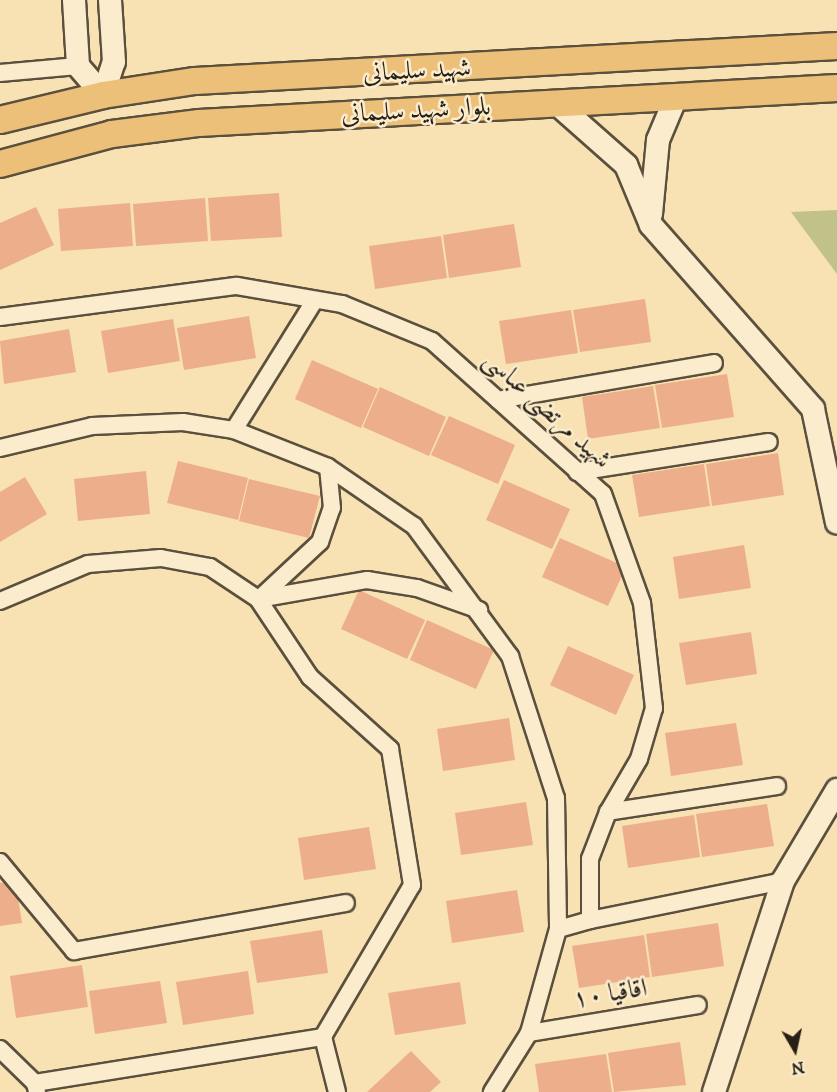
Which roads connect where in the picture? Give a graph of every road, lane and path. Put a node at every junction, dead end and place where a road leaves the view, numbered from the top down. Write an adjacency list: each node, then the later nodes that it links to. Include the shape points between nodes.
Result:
1 (74, 0): 5 (street)
2 (110, 0): 4 (street)
3 (837, 46): 8 (main road, شهید سلیمانی, via 195,81)
4 (113, 52): 5 (street); 8 (street)
5 (78, 57): 6 (street); 8 (street)
6 (0, 73)
7 (837, 88): 9 (main road, بلوار شهید سلیمانی)
8 (104, 95): 11 (main road, شهید سلیمانی)
9 (676, 97): 10 (main road, بلوار شهید سلیمانی); 13 (street, via 658,140 650,184)
10 (556, 103): 12 (main road, بلوار شهید سلیمانی, via 199,123 111,134); 13 (street, via 626,165)
11 (0, 120)
12 (0, 164)
13 (651, 225): 23 (street, via 813,409)
14 (315, 300): 15 (street, شهید مرتضی عباسی, via 237,286); 17 (street, شهید مرتضی عباسی, via 342,304 432,341); 18 (street)
15 (0, 317)
16 (714, 363): 17 (street)
17 (498, 400): 22 (street, شهید مرتضی عباسی)
18 (234, 430): 20 (street, via 183,422 92,426); 21 (street)
19 (769, 442): 22 (street)
20 (0, 448)
21 (328, 467): 24 (street, via 332,508 320,542); 26 (street, via 414,526)
22 (577, 472): 29 (street, شهید مرتضی عباسی, via 603,494 642,603 654,708 639,759)
23 (837, 523)
24 (258, 599): 25 (street, via 210,567 161,558 88,564); 26 (street, via 367,580 417,588); 37 (street, via 310,677 390,749 404,828 412,885)
25 (0, 601)
26 (479, 610): 34 (street, via 510,656 556,798)
27 (777, 786): 29 (street)
28 (837, 790): 31 (street)
29 (608, 812): 33 (street, شهید مرتضی عباسی, via 590,859)
30 (0, 862): 32 (street, via 74,951)
31 (783, 881): 33 (street); 42 (street)
32 (346, 903)
33 (590, 920): 34 (street)
34 (558, 929): 36 (street)
35 (698, 1005): 36 (street, اقاقیا ۱۰)
36 (529, 1033): 41 (street)
37 (323, 1037): 39 (street); 40 (street)
38 (0, 1049): 39 (street)
39 (36, 1087)
40 (337, 1092)
41 (492, 1092)
42 (714, 1092)

